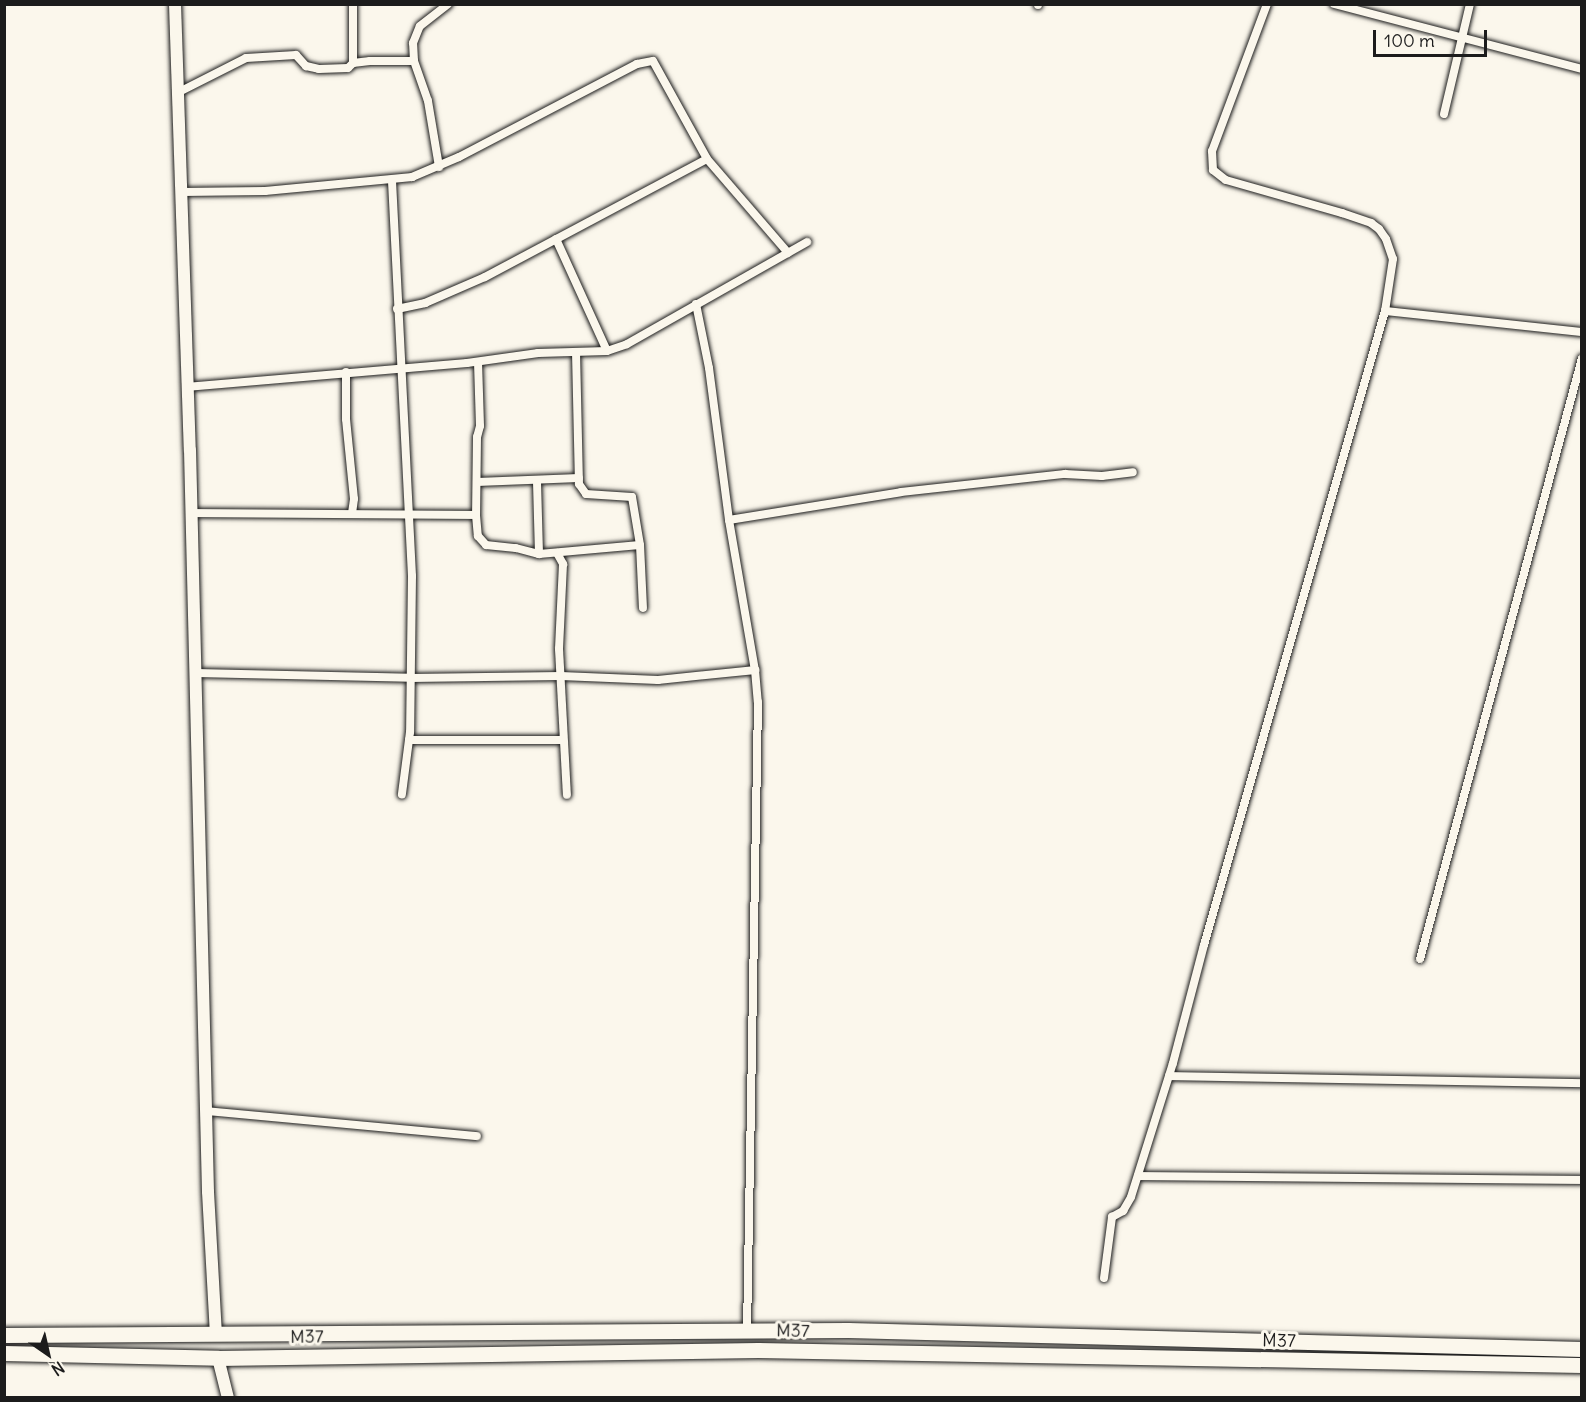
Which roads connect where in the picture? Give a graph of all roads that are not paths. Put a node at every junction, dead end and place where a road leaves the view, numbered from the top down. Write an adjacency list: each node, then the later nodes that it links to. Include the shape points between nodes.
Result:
1 (176, 4): 11 (main road)
2 (353, 4): 9 (street)
3 (448, 4): 8 (street, via 420,26 413,43)
4 (1267, 4): 22 (street, via 1212,151 1213,170 1226,180 1350,216 1379,229 1393,260)
5 (1335, 4): 7 (street)
6 (1470, 4): 7 (street)
7 (1462, 38): 10 (street); 12 (street)
8 (414, 61): 9 (street); 14 (street, via 430,111)
9 (353, 63): 11 (street, via 348,68 319,69 306,66 296,55 246,58)
10 (1581, 69)
11 (179, 92): 16 (main road)
12 (1444, 114)
13 (707, 159): 14 (street, via 653,62 638,64); 17 (street); 19 (street)
14 (439, 167): 15 (street)
15 (392, 181): 16 (street, via 265,191); 21 (street)
16 (182, 192): 30 (main road)
17 (556, 239): 21 (street, via 453,291); 24 (street)
18 (807, 242): 19 (street)
19 (788, 253): 20 (street)
20 (696, 304): 24 (street, via 627,344); 39 (street, via 709,368)
21 (397, 309): 28 (street)
22 (1385, 311): 23 (street); 53 (street)
23 (1581, 332)
24 (607, 351): 25 (street)
25 (576, 352): 27 (street); 32 (street)
26 (1581, 358): 52 (street)
27 (477, 362): 28 (street); 33 (street)
28 (400, 368): 29 (street); 37 (street)
29 (346, 372): 30 (street); 36 (street)
30 (186, 387): 35 (main road)
31 (1133, 472): 39 (street, via 1102,476 1065,474 901,492)
32 (579, 478): 34 (street); 40 (street, via 586,494 632,497)
33 (477, 482): 34 (street); 38 (street)
34 (537, 482): 42 (street)
35 (190, 513): 36 (street); 45 (main road)
36 (352, 514): 37 (street)
37 (408, 514): 38 (street); 47 (street, via 412,576)
38 (476, 515): 42 (street, via 478,536 486,545)
39 (729, 520): 44 (street)
40 (640, 545): 41 (street); 43 (street)
41 (557, 553): 42 (street); 46 (street, via 563,564)
42 (539, 554)
43 (644, 608)
44 (755, 670): 46 (street, via 658,680); 60 (street, via 758,702)
45 (196, 673): 47 (street); 55 (main road)
46 (561, 676): 47 (street); 49 (street)
47 (410, 678): 48 (street)
48 (409, 740): 49 (street); 50 (street)
49 (563, 740): 51 (street)
50 (402, 794)
51 (567, 795)
52 (1420, 959)
53 (1169, 1076): 54 (street); 57 (street)
54 (1581, 1083)
55 (206, 1111): 56 (street); 61 (main road)
56 (477, 1136)
57 (1138, 1176): 58 (street); 59 (street, via 1123,1210 1112,1217)
58 (1581, 1180)
59 (1104, 1278)
60 (747, 1330): 61 (highway, M37 / M37); 63 (highway, M37 / M37)
61 (216, 1334): 62 (highway, M37 / M37)
62 (4, 1335)
63 (1130, 1338): 64 (highway, M37 / M37); 67 (highway)
64 (1581, 1349)
65 (4, 1353): 66 (highway, M37 / M37)
66 (218, 1358): 67 (highway, M37 / M37, via 758,1350); 69 (main road)
67 (1130, 1359): 68 (highway, M37 / M37)
68 (1581, 1365)
69 (228, 1398)

